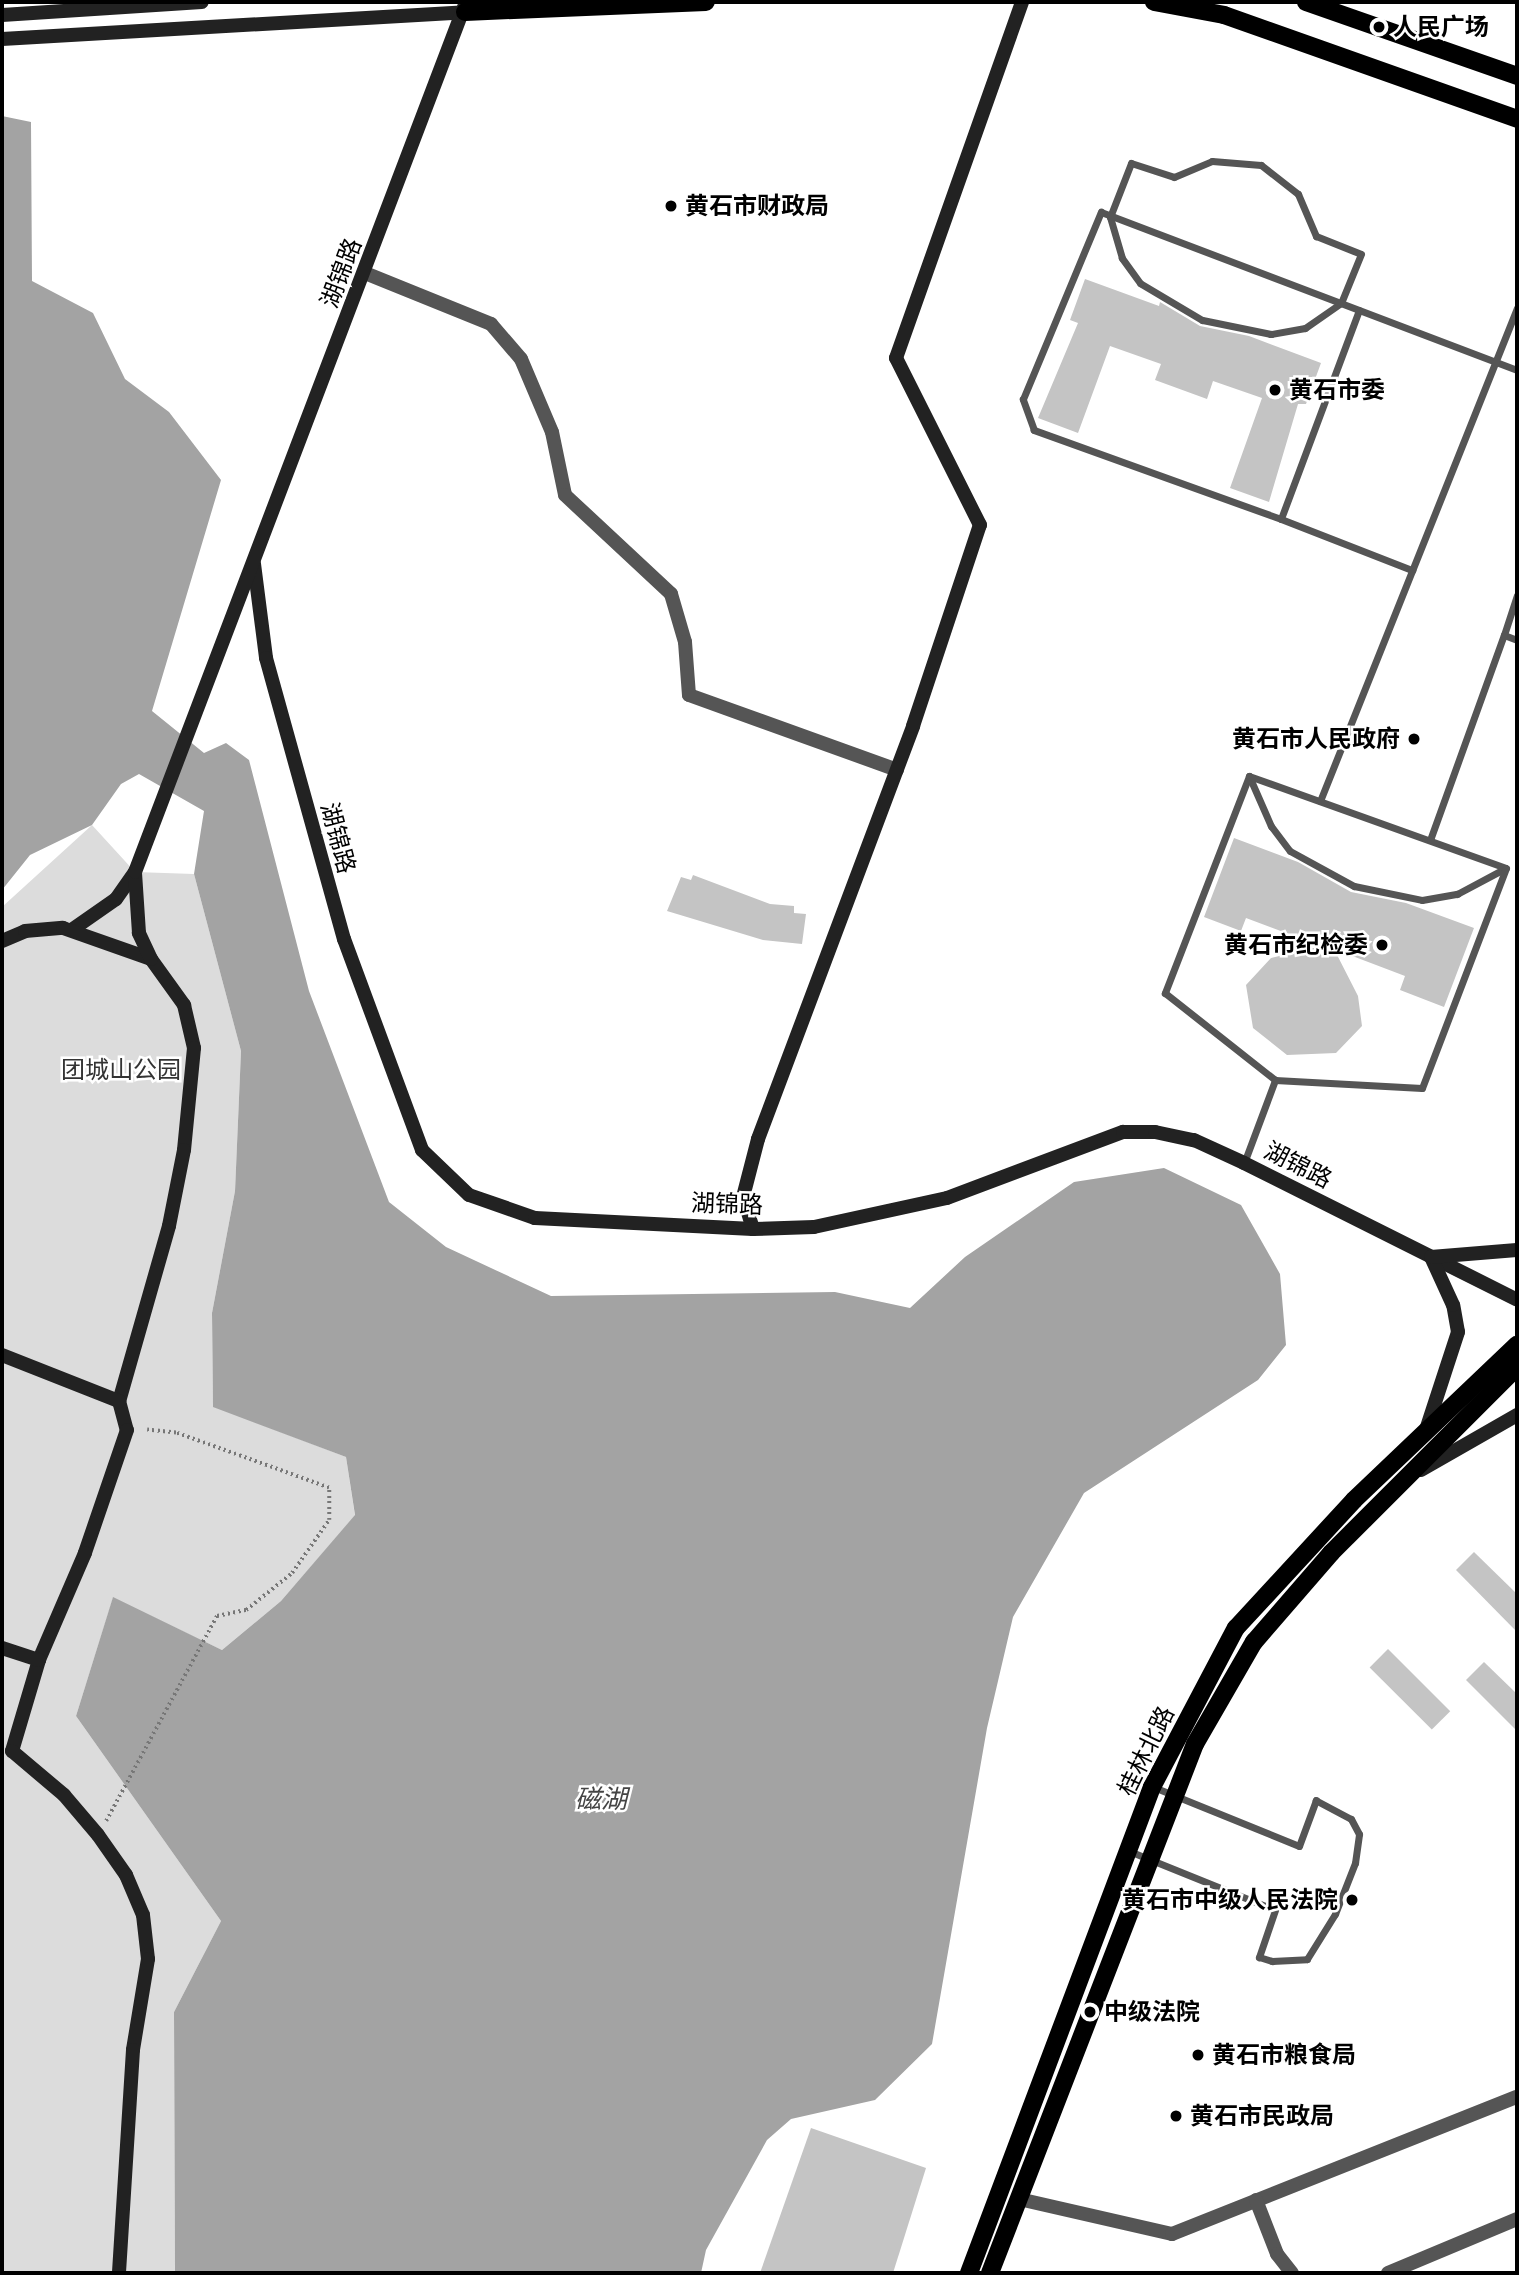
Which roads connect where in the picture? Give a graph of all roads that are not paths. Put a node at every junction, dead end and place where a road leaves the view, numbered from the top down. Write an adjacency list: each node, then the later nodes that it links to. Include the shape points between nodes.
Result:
1 (202, 2): 7 (street)
2 (706, 2): 6 (main road)
3 (1022, 2): 24 (street, via 897,358 980,525)
4 (1154, 2): 10 (main road, via 1224,15)
5 (1306, 2): 9 (main road)
6 (466, 7): 8 (street); 12 (street, 湖锦路)
7 (2, 15)
8 (2, 39)
9 (1517, 76)
10 (1517, 119)
11 (1110, 216): 13 (lane); 13 (lane, via 1122,258 1140,283 1202,320 1271,334 1305,328); 13 (lane, via 1131,163 1174,177 1212,161 1261,165 1298,194 1316,236 1361,254); 18 (lane, via 1101,212 1023,399 1034,430)
12 (365, 273): 19 (street, 湖锦路); 24 (street, via 491,324 521,359 552,432 565,495 671,594 685,642 689,695)
13 (1340, 303): 15 (lane)
14 (1517, 308): 16 (lane)
15 (1359, 310): 16 (lane); 18 (lane)
16 (1496, 362): 17 (lane); 20 (lane)
17 (1517, 370)
18 (1282, 519): 20 (lane)
19 (254, 564): 29 (street, 湖锦路); 35 (street, 湖锦路, via 266,658 344,939 429,1159 469,1195 535,1218)
20 (1412, 570): 26 (lane)
21 (1517, 595): 22 (lane)
22 (1504, 635): 23 (lane); 27 (lane)
23 (1517, 640)
24 (897, 770): 35 (street, via 758,1139 743,1197)
25 (1250, 776): 26 (lane); 28 (lane, via 1271,826 1290,851 1354,886 1422,900 1457,894); 33 (lane, via 1165,993)
26 (1320, 801): 27 (lane)
27 (1430, 840): 28 (lane)
28 (1506, 867): 33 (lane, via 1422,1088)
29 (135, 872): 30 (street, via 116,899); 32 (street, via 139,933)
30 (73, 929): 31 (street, via 37,929); 32 (street)
31 (2, 941)
32 (151, 959): 42 (street, via 175,987 194,1048 169,1226)
33 (1275, 1080): 34 (lane)
34 (1244, 1163): 35 (street, 湖锦路, via 1194,1140 1123,1132 936,1201 814,1227); 37 (street, 湖锦路)
35 (753, 1229)
36 (1517, 1250): 37 (street)
37 (1431, 1256): 38 (street, 湖锦路); 44 (street, via 1453,1305 1458,1332)
38 (1517, 1300)
39 (1517, 1345): 44 (main road, 桂林北路)
40 (2, 1355): 42 (street)
41 (1517, 1367): 45 (main road, 桂林北路)
42 (119, 1401): 47 (street, via 127,1430 85,1553)
43 (1517, 1415): 45 (street)
44 (1427, 1427): 48 (main road, 桂林北路, via 1236,1628)
45 (1405, 1480): 49 (main road, 桂林北路, via 1331,1553 1254,1642 1195,1744)
46 (2, 1648): 47 (street)
47 (39, 1660): 56 (street, via 12,1751 64,1796 99,1835 126,1875 143,1915 148,1959 134,2050)
48 (1152, 1787): 49 (lane); 50 (main road, 桂林北路)
49 (1174, 1796): 51 (main road, 桂林北路); 51 (lane, via 1299,1846 1316,1800 1351,1819 1359,1833 1355,1863 1335,1914 1307,1959 1272,1961 1259,1957 1275,1910)
50 (1128, 1850): 51 (lane); 57 (main road, 桂林北路)
51 (1149, 1859): 53 (main road, 桂林北路)
52 (1517, 2097): 54 (street)
53 (1018, 2199): 54 (street, via 1172,2234); 58 (main road, 桂林北路)
54 (1256, 2200): 59 (street, via 1277,2254)
55 (1517, 2219): 60 (street)
56 (119, 2273)
57 (969, 2273)
58 (990, 2273)
59 (1292, 2273)
60 (1388, 2273)

